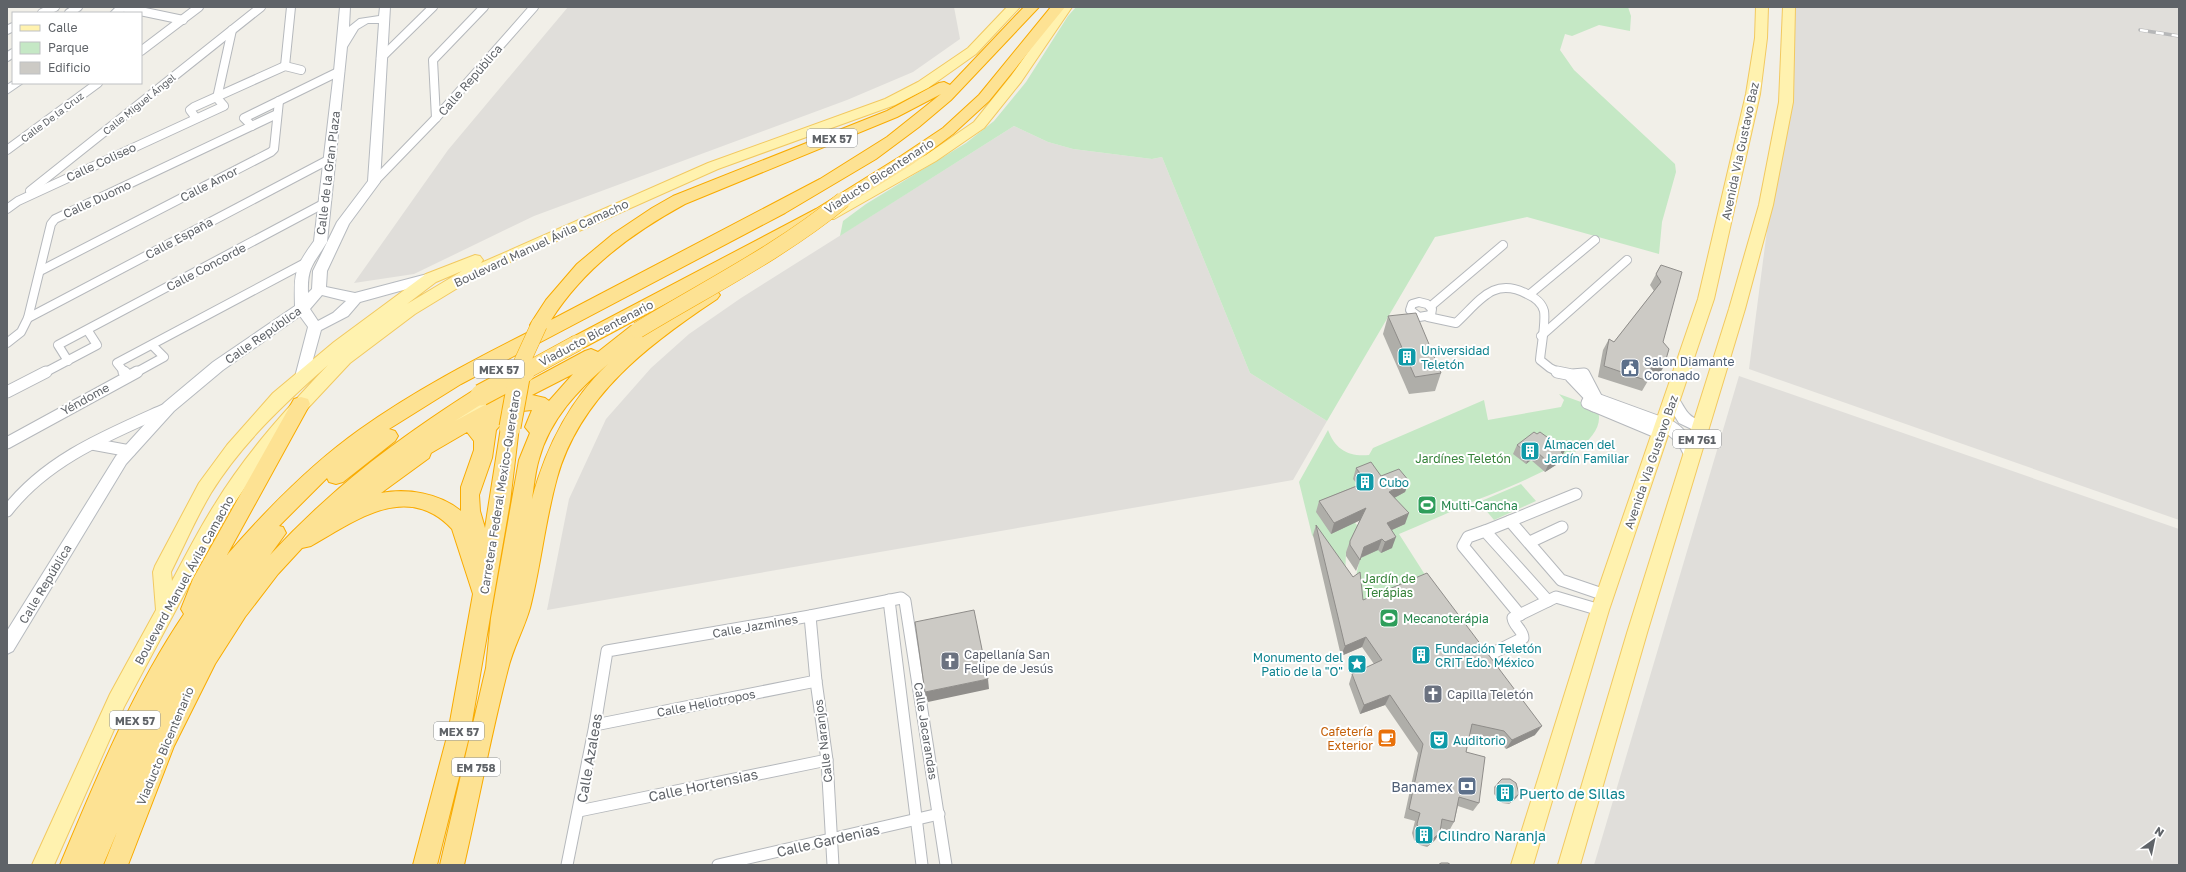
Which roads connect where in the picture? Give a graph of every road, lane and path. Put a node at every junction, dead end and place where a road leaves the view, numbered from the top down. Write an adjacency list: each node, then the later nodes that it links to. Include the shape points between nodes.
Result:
1 (55, 7): 19 (street)
2 (122, 7): 20 (street)
3 (200, 7): 20 (street)
4 (260, 7): 22 (street, Calle Miguel Ángel)
5 (291, 7): 28 (street)
6 (345, 7): 24 (street, Calle de la Gran Plaza)
7 (385, 7): 21 (street)
8 (433, 7): 26 (street)
9 (484, 7): 37 (street, via 433,60)
10 (534, 7): 37 (street, Calle República)
11 (1014, 7): 38 (main road, Boulevard Manuel Ávila Camacho, via 972,50 952,66 890,102)
12 (1032, 7): 27 (highway, Boulevard Manuel Ávila Camacho / MEX 57)
13 (1044, 7): 115 (highway, MEX 57, via 955,102 868,169 814,202 693,268 461,389 391,433 341,472 276,534 206,622 147,728)
14 (1051, 7): 23 (highway, via 1038,25)
15 (1058, 7): 23 (highway, Viaducto Bicentenario)
16 (1066, 7): 47 (main road, via 1016,79 979,125 931,158)
17 (1762, 7): 73 (main road, Avenida Via Gustavo Baz / EM 761, via 1761,38 1753,92 1706,299)
18 (1789, 7): 78 (main road, EM 761, via 1786,102 1766,205)
19 (44, 12)
20 (183, 20): 25 (street)
21 (384, 20): 24 (street, via 369,18 359,22); 26 (street)
22 (232, 30): 34 (street); 44 (street, Calle Miguel Ángel)
23 (1028, 46): 47 (highway, Viaducto Bicentenario, via 984,98 948,131)
24 (342, 48): 30 (street, Calle de la Gran Plaza)
25 (142, 50)
26 (381, 58): 42 (street)
27 (979, 64): 43 (highway, Carretera Federal Mexico-Queretaro / MEX 57, via 932,94 892,114); 103 (highway, Boulevard Manuel Ávila Camacho / MEX 57, via 915,123 830,181 433,391 356,442 312,481 257,537 216,585)
28 (286, 66): 29 (street); 34 (street)
29 (302, 70)
30 (340, 71): 35 (street); 41 (street, Calle de la Gran Plaza)
31 (16, 84): 33 (street)
32 (97, 84): 40 (street, Calle De la Cruz)
33 (7, 90)
34 (217, 98): 44 (street, Calle Coliseo, via 224,106)
35 (279, 101): 36 (street, Calle Amor); 39 (street, via 244,118)
36 (277, 114): 39 (street, Calle Duomo); 53 (street, Calle Amor, via 274,149 271,152)
37 (436, 118): 42 (street, Calle República)
38 (848, 118): 43 (highway, via 798,144 723,176); 46 (main road, Boulevard Manuel Ávila Camacho, via 713,166)
39 (252, 126): 53 (street, Calle Duomo, via 55,219 51,224)
40 (7, 150)
41 (330, 159): 45 (street, Calle de la Gran Plaza); 61 (street, Calle España)
42 (374, 182): 55 (street, Calle República, via 342,222 320,271)
43 (679, 200): 95 (highway, Carretera Federal Mexico-Queretaro / MEX 57, bridge, via 620,234 595,256 553,301 539,325 522,362)
44 (18, 201): 48 (street, Calle Coliseo)
45 (324, 204): 52 (street, Calle de la Gran Plaza, via 320,242); 64 (street, Calle Concorde)
46 (626, 204): 54 (main road, via 595,210 567,220); 75 (main road, Boulevard Manuel Ávila Camacho, via 469,274 409,310 344,359)
47 (838, 207): 63 (highway, bridge, via 781,247); 76 (main road, via 666,300); 107 (highway, via 797,242 647,338 618,364 578,410 562,440 548,479 519,609); 115 (highway, Viaducto Bicentenario, bridge, via 450,413 391,455 325,510 265,573 212,648)
48 (7, 209)
49 (1595, 240): 56 (street)
50 (1503, 245): 58 (street)
51 (1627, 260): 65 (street)
52 (305, 263): 59 (street, Calle de la Gran Plaza, via 301,277); 67 (street)
53 (40, 271): 61 (street, Calle Duomo)
54 (431, 278): 57 (street); 70 (main road)
55 (319, 290): 57 (street); 59 (street, Calle República)
56 (1530, 294): 60 (street, via 1497,288 1491,290 1456,323); 65 (street, via 1542,305 1544,312)
57 (355, 298): 62 (street, via 352,305 340,315)
58 (1431, 306): 60 (street, via 1433,312); 60 (street, via 1419,302 1410,307 1415,316)
59 (302, 308): 62 (street); 77 (street, Calle República, via 218,366)
60 (1428, 317)
61 (28, 318): 66 (street, Calle Duomo, via 18,336)
62 (315, 326): 70 (street)
63 (638, 330): 76 (highway, via 553,377); 86 (highway, via 588,368 553,409 533,447)
64 (88, 331): 68 (street, via 97,345); 68 (street, via 58,345)
65 (1541, 336): 71 (street, via 1540,360 1552,370)
66 (7, 343)
67 (152, 345): 69 (street, via 117,363); 69 (street, Yéndome, via 164,356)
68 (68, 361): 72 (street)
69 (128, 376): 81 (street, Yéndome)
70 (302, 377): 100 (main road, via 279,398 233,450 205,488 162,572)
71 (1571, 377): 74 (street); 74 (street, via 1584,374)
72 (7, 392)
73 (1672, 400): 78 (street, via 1684,419); 79 (main road, Avenida Via Gustavo Baz / EM 761)
74 (1594, 401): 79 (street)
75 (301, 404): 100 (main road, Boulevard Manuel Ávila Camacho, via 255,459 220,509); 103 (highway, via 200,585)
76 (491, 405): 80 (highway); 84 (highway); 84 (main road, via 434,436); 89 (main road, via 451,418 413,442 375,470)
77 (169, 407): 82 (street); 83 (street, Calle República)
78 (1700, 427): 85 (main road, EM 761)
79 (1663, 429): 85 (street, via 1684,439); 99 (main road, Avenida Via Gustavo Baz / EM 761)
80 (477, 435): 84 (highway); 86 (highway, via 503,414 527,403 541,404 542,411 524,452); 95 (highway, via 484,450 470,488 469,498 483,556)
81 (7, 443)
82 (92, 444): 83 (street); 88 (street, via 35,480)
83 (130, 451): 104 (street, Calle República, via 121,460)
84 (417, 453): 89 (highway, via 371,489)
85 (1692, 457): 126 (main road, EM 761, via 1637,632)
86 (524, 492): 107 (highway, via 502,618)
87 (1576, 494): 90 (street)
88 (7, 511)
89 (320, 521): 94 (main road)
90 (1510, 521): 92 (street); 93 (street)
91 (1562, 527): 93 (street)
92 (1485, 532): 98 (street); 101 (street, via 1466,538 1463,546)
93 (1530, 542): 99 (street, via 1561,580)
94 (298, 544): 95 (highway, via 359,509 380,501 415,500 443,511 459,524); 117 (main road, via 239,618 202,679 168,753)
95 (482, 588): 118 (highway, Carretera Federal Mexico-Queretaro / MEX 57, via 453,762)
96 (903, 598): 97 (street, Calle Jazmines); 112 (street, Calle Jacarandas)
97 (889, 600): 102 (street, Calle Jazmines); 113 (street, Calle Jacarandas)
98 (1548, 601): 99 (street, via 1560,597); 101 (street)
99 (1602, 602): 125 (main road, Avenida Via Gustavo Baz / EM 761)
100 (166, 611): 116 (main road, Boulevard Manuel Ávila Camacho, via 117,701)
101 (1520, 615): 106 (street, via 1512,619 1523,634 1523,638)
102 (810, 616): 105 (street, Calle Jazmines); 108 (street, Calle Naranjos)
103 (184, 630): 115 (highway, Boulevard Manuel Ávila Camacho / MEX 57, via 132,727)
104 (7, 646)
105 (607, 651): 109 (street, Calle Azaleas)
106 (1487, 656)
107 (497, 668): 119 (highway, EM 758)
108 (816, 681): 109 (street, Calle Heliotropos); 110 (street, Calle Naranjos)
109 (595, 725): 111 (street, Calle Azaleas)
110 (827, 760): 111 (street, Calle Hortensias); 114 (street, Calle Naranjos)
111 (579, 811): 120 (street, Calle Azaleas)
112 (939, 814): 113 (street, Calle Gardenias); 124 (street, Calle Jacarandas)
113 (916, 820): 114 (street, Calle Gardenias); 123 (street, Calle Jacarandas)
114 (832, 839): 121 (street, Calle Gardenias); 122 (street, Calle Naranjos)
115 (93, 864)
116 (43, 865)
117 (128, 865)
118 (425, 865)
119 (452, 865)
120 (567, 865)
121 (718, 865)
122 (833, 865)
123 (922, 865)
124 (946, 865)
125 (1522, 865)
126 (1570, 865)

